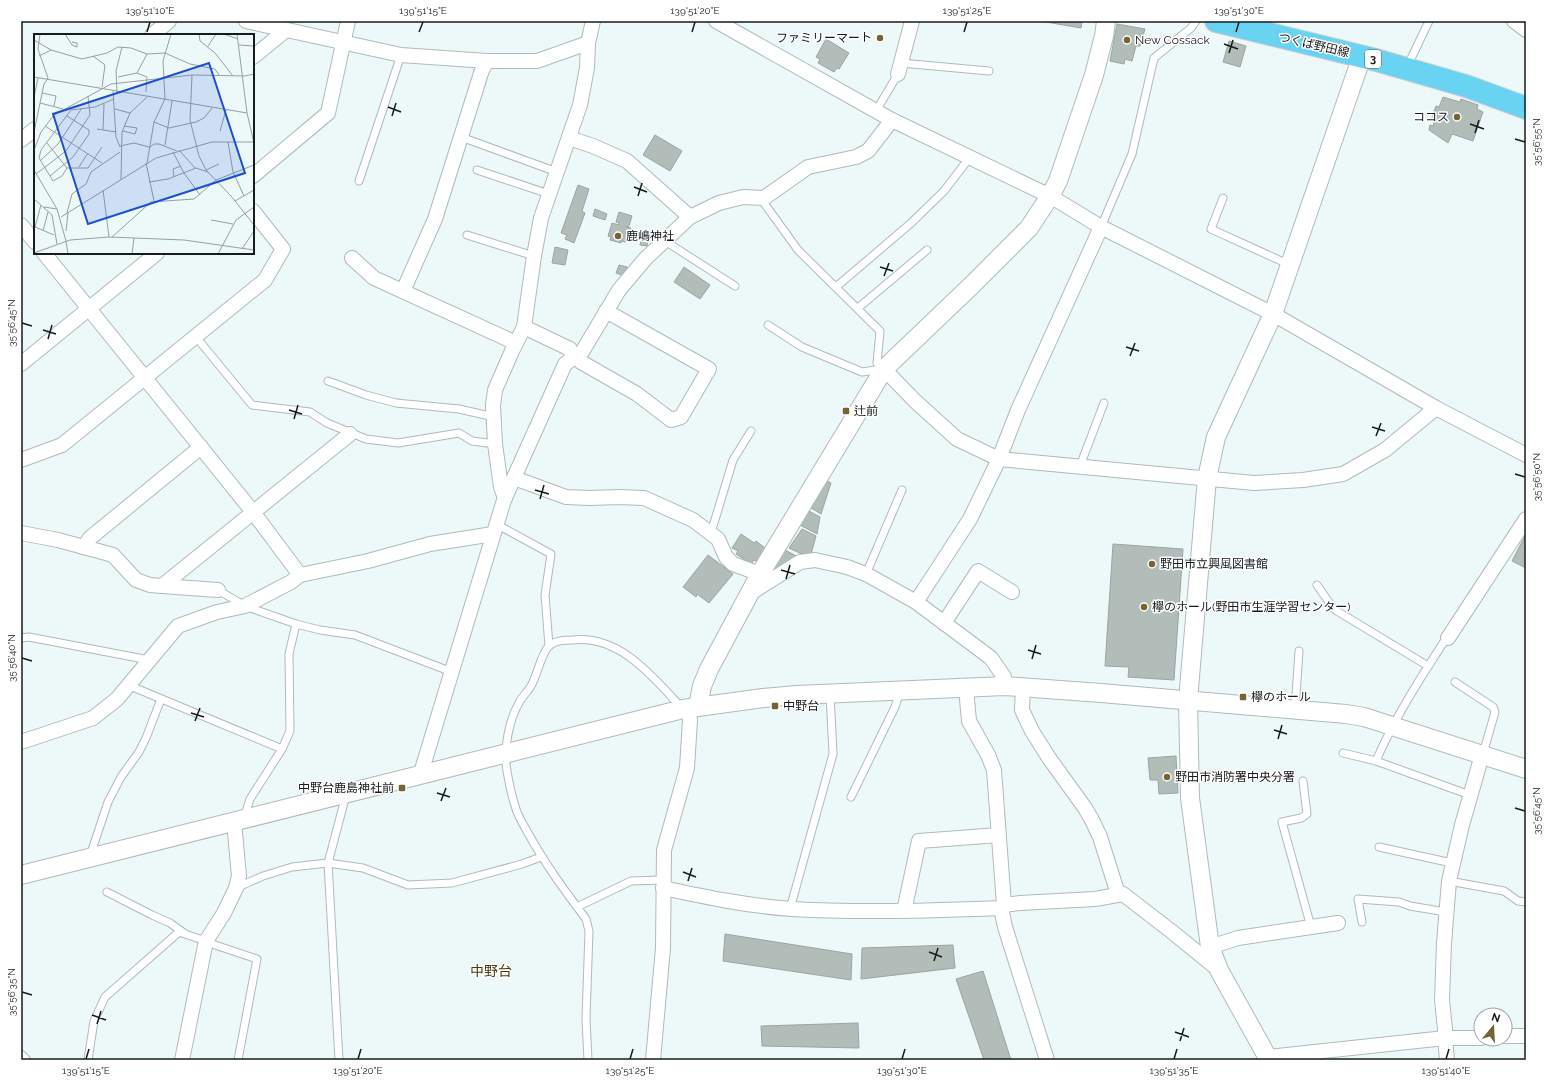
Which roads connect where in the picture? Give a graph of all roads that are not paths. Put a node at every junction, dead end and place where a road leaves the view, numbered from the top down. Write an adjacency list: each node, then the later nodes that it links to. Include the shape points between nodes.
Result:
1 (169, 21): 14 (street)
2 (246, 21): 12 (street)
3 (348, 21): 15 (street)
4 (593, 21): 16 (street)
5 (716, 21): 25 (street)
6 (912, 21): 21 (street)
7 (1106, 21): 37 (street, via 1094,75 1058,181)
8 (1196, 21): 42 (lane, via 1154,58 1132,154)
9 (1216, 21): 19 (main road, つくば野田線 / 3)
10 (1429, 21): 22 (lane)
11 (1514, 21): 13 (street)
12 (286, 30): 15 (street); 18 (street)
13 (1526, 30)
14 (153, 34)
15 (344, 43): 17 (street); 34 (street, via 328,113)
16 (588, 44): 20 (street, via 537,61); 29 (street, via 587,68 580,105)
17 (401, 55): 20 (street); 35 (lane)
18 (254, 56)
19 (1362, 56): 22 (main road, つくば野田線 / 3); 50 (street)
20 (487, 61): 28 (street)
21 (899, 68): 23 (lane); 25 (lane)
22 (1406, 69): 24 (main road, つくば野田線 / 3, via 1466,86)
23 (989, 71)
24 (1526, 108)
25 (876, 112): 26 (street)
26 (892, 120): 31 (street); 38 (street, via 868,151 856,158 808,167)
27 (34, 130): 30 (street)
28 (461, 137): 33 (lane); 53 (street, via 435,219)
29 (569, 138): 33 (street); 41 (street, via 627,161)
30 (21, 140)
31 (970, 157): 37 (street); 52 (lane, via 944,191 910,224)
32 (477, 170): 36 (lane)
33 (557, 172): 36 (street)
34 (254, 175)
35 (359, 181)
36 (549, 194): 48 (street, via 541,218)
37 (1050, 196): 42 (street); 64 (street, via 1029,228)
38 (764, 198): 41 (street, via 743,197 719,203); 52 (lane, via 764,203 798,250)
39 (1223, 198): 50 (lane, via 1211,229)
40 (254, 212): 60 (street, via 283,249 265,280)
41 (690, 217): 44 (street)
42 (1101, 227): 57 (street); 75 (street, via 1018,410)
43 (467, 235): 48 (lane)
44 (665, 241): 51 (lane); 56 (street, via 646,258 619,290)
45 (927, 250): 55 (lane)
46 (45, 254): 54 (street)
47 (156, 254): 54 (street)
48 (534, 256): 59 (street)
49 (352, 258): 53 (street, via 374,278)
50 (1290, 265): 57 (street)
51 (736, 286)
52 (836, 287): 55 (lane)
53 (403, 291): 61 (street)
54 (88, 308): 63 (street); 65 (street)
55 (858, 308): 64 (lane, via 880,331 877,363)
56 (606, 311): 62 (street, via 582,352); 62 (street, via 709,369 681,417 671,420 637,394)
57 (1273, 314): 68 (street); 79 (street, via 1216,437)
58 (768, 325): 64 (lane, via 802,347 862,372)
59 (524, 327): 61 (street); 62 (street, via 570,349)
60 (196, 337): 65 (street); 71 (lane, via 252,405 310,412)
61 (516, 343): 69 (street, via 495,390)
62 (575, 358): 78 (street, via 565,364)
63 (21, 364)
64 (884, 369): 75 (street, via 957,439); 88 (street)
65 (144, 378): 73 (street); 76 (street, via 62,445)
66 (328, 381): 69 (lane, via 396,403 459,409)
67 (1104, 403): 77 (lane)
68 (1436, 408): 74 (street); 79 (street, via 1386,450 1343,474 1254,483)
69 (494, 417): 72 (street)
70 (751, 431): 85 (lane, via 733,460)
71 (350, 434): 72 (lane, via 398,443 459,433 472,441); 82 (street)
72 (496, 444): 81 (street)
73 (201, 448): 82 (street); 87 (street, via 90,538)
74 (1526, 455)
75 (999, 459): 77 (street); 96 (street, via 970,519)
76 (21, 460)
77 (1080, 466): 79 (street)
78 (514, 478): 81 (street); 85 (street, via 566,497 644,498 692,520)
79 (1207, 478): 115 (street)
80 (902, 490): 89 (lane)
81 (505, 498): 84 (street)
82 (254, 512): 90 (street); 92 (street)
83 (1526, 519): 101 (street)
84 (495, 529): 90 (street); 102 (lane, via 551,554 545,595); 106 (street)
85 (710, 532): 88 (street, via 718,539 726,557 733,564)
86 (21, 533): 87 (street)
87 (84, 547): 92 (street, via 113,556 136,580)
88 (760, 574): 95 (street)
89 (866, 574): 95 (street, via 815,560 800,562); 96 (street)
90 (300, 575): 97 (street)
91 (1317, 585): 105 (lane, via 1333,608)
92 (162, 586): 93 (street)
93 (218, 590): 97 (lane)
94 (1012, 592): 98 (street, via 978,571)
95 (749, 594): 116 (street, via 704,680 699,695)
96 (916, 602): 98 (street)
97 (245, 606): 99 (lane); 104 (street, via 217,612 178,626)
98 (944, 623): 109 (street, via 991,658 1004,677)
99 (296, 624): 106 (lane, via 370,639); 120 (lane, via 289,654 290,731)
100 (21, 638): 104 (lane, via 28,637)
101 (1448, 638): 105 (lane)
102 (549, 646): 116 (lane, via 559,641 577,639 597,641 617,649); 121 (lane, via 531,687 515,712)
103 (1299, 651): 117 (lane)
104 (150, 660): 108 (street)
105 (1428, 666): 118 (lane)
106 (452, 672): 126 (street)
107 (1455, 682): 123 (lane, via 1493,707 1496,712)
108 (128, 685): 114 (lane); 119 (street, via 117,699 93,718)
109 (1005, 686): 110 (street); 111 (street)
110 (1023, 687): 115 (street); 143 (street, via 1022,710 1048,758 1093,822)
111 (966, 688): 112 (street); 132 (street, via 969,721 994,770)
112 (900, 691): 113 (street); 130 (lane, via 895,707)
113 (830, 694): 116 (street, via 763,698); 147 (lane, via 833,754)
114 (161, 699): 120 (lane); 134 (lane, via 139,752 121,777 108,802)
115 (1188, 700): 117 (street); 155 (street, via 1190,798)
116 (689, 708): 121 (street); 140 (street, via 687,768 664,850)
117 (1295, 709): 118 (street, via 1352,715)
118 (1393, 726): 123 (street); 124 (lane)
119 (21, 742)
120 (282, 749): 131 (lane)
121 (505, 753): 126 (street); 135 (lane, via 517,811)
122 (1343, 753): 124 (lane)
123 (1482, 755): 125 (street); 129 (street)
124 (1376, 761): 129 (lane)
125 (1526, 769)
126 (420, 776): 128 (street)
127 (1303, 781): 152 (lane, via 1307,814 1282,822)
128 (346, 793): 131 (street); 136 (lane)
129 (1470, 794): 137 (street)
130 (851, 797)
131 (239, 820): 134 (street); 141 (street)
132 (999, 835): 146 (street); 148 (street, via 919,841)
133 (1379, 847): 137 (lane)
134 (90, 857): 138 (street)
135 (541, 857): 136 (lane, via 452,883 408,885 363,868); 145 (lane)
136 (328, 863): 141 (lane, via 292,867); 167 (lane)
137 (1452, 863): 139 (street)
138 (21, 875)
139 (1448, 881): 144 (lane, via 1504,891 1518,901); 149 (street)
140 (663, 884): 145 (lane, via 631,881); 147 (street, via 718,900); 169 (street, via 663,948)
141 (236, 888): 154 (street)
142 (107, 892): 153 (lane, via 170,923)
143 (1118, 894): 146 (street, via 1095,899); 156 (street, via 1123,894)
144 (1526, 902)
145 (577, 907): 168 (lane, via 586,919 589,931 586,1019)
146 (1002, 907): 148 (street); 170 (street, via 1007,934)
147 (790, 909): 148 (street)
148 (904, 911)
149 (1446, 912): 150 (lane, via 1399,902 1358,899); 160 (street, via 1442,1000)
150 (1362, 922)
151 (1338, 923): 152 (street)
152 (1311, 927): 155 (street, via 1238,938)
153 (184, 933): 154 (lane); 164 (lane, via 179,932 105,997 94,1021)
154 (206, 941): 165 (street); 166 (lane, via 257,959)
155 (1210, 947): 156 (street)
156 (1219, 970): 162 (street)
157 (1513, 1036): 158 (street)
158 (1526, 1036)
159 (1473, 1038): 160 (street)
160 (1446, 1039): 162 (street); 171 (street)
161 (21, 1054): 163 (lane)
162 (1268, 1059)
163 (27, 1060)
164 (88, 1060)
165 (182, 1060)
166 (238, 1060)
167 (339, 1060)
168 (588, 1060)
169 (653, 1060)
170 (1047, 1060)
171 (1447, 1060)

